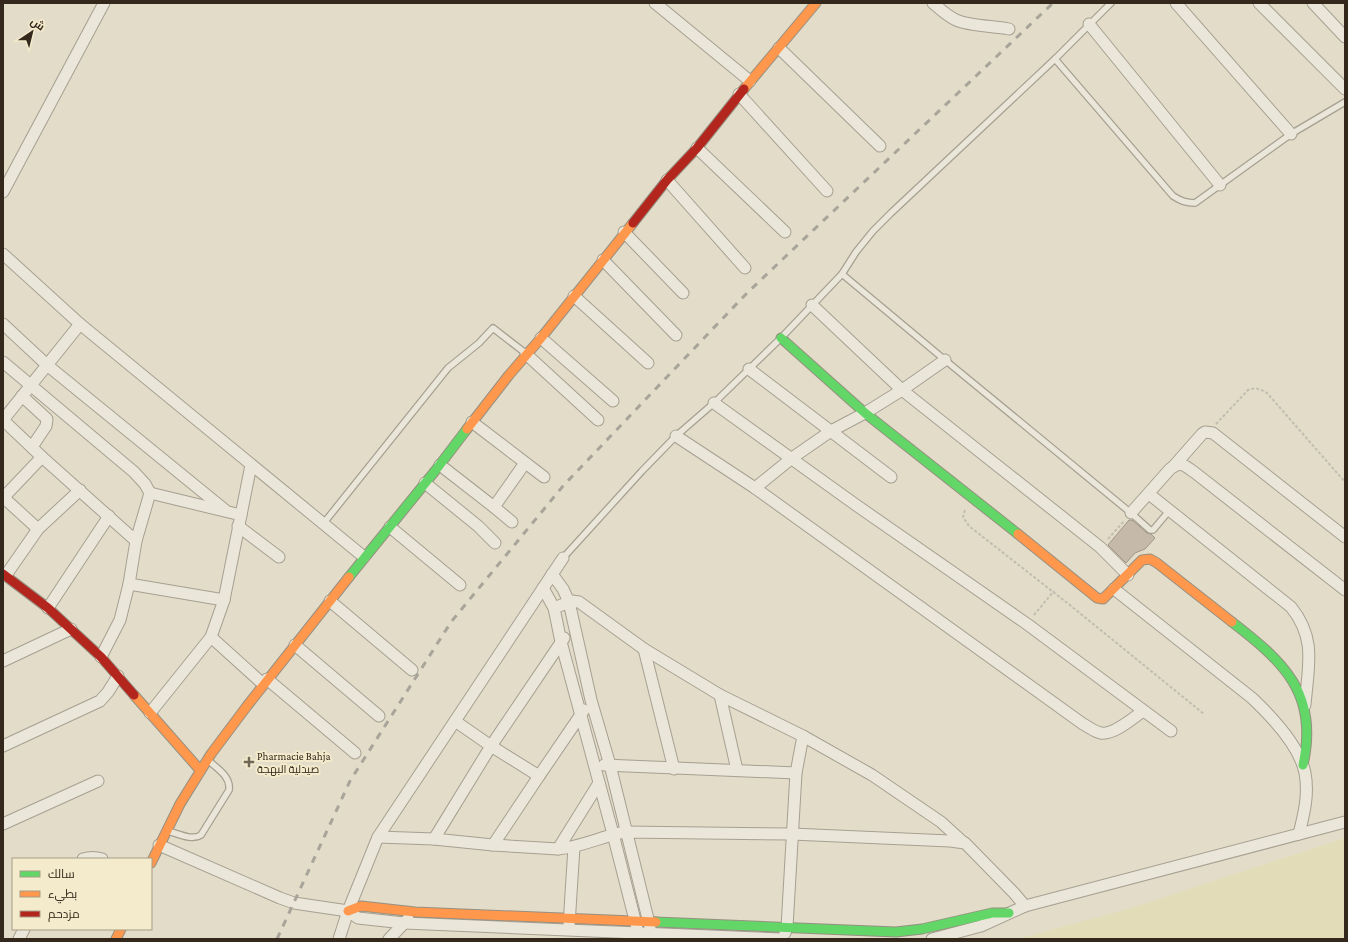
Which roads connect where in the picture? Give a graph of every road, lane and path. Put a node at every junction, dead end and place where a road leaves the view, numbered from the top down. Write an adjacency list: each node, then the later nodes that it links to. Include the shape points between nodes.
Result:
1 (104, 3): 24 (street)
2 (655, 3): 14 (street)
3 (816, 3): 12 (street)
4 (933, 3): 10 (street, via 956,20)
5 (1111, 3): 9 (lane)
6 (1176, 3): 18 (street)
7 (1259, 3): 15 (street)
8 (1313, 3): 11 (street)
9 (1090, 24): 13 (lane); 22 (street)
10 (1009, 28)
11 (1345, 37)
12 (778, 48): 14 (street); 19 (street)
13 (1055, 59): 22 (lane, via 1173,196 1186,203 1195,203); 30 (lane, via 873,231)
14 (750, 82): 16 (street)
15 (1345, 89)
16 (740, 94): 20 (street); 23 (street)
17 (1345, 102): 18 (lane)
18 (1291, 134): 22 (lane)
19 (880, 146)
20 (697, 148): 21 (street); 26 (street)
21 (667, 180): 25 (street); 29 (street)
22 (1220, 185)
23 (826, 190)
24 (3, 192)
25 (624, 232): 28 (street); 31 (street)
26 (785, 232)
27 (3, 254): 35 (street)
28 (603, 260): 32 (street); 36 (street)
29 (745, 268)
30 (842, 274): 33 (lane); 40 (lane)
31 (683, 293)
32 (574, 296): 37 (street); 42 (street)
33 (812, 305): 38 (lane); 46 (street)
34 (3, 324): 43 (street)
35 (80, 324): 43 (street); 61 (street)
36 (676, 335)
37 (541, 338): 39 (street); 48 (street)
38 (781, 338): 44 (lane); 50 (street)
39 (526, 354): 52 (street); 53 (street); 81 (lane, via 493,328 448,368)
40 (945, 360): 46 (street); 77 (lane)
41 (3, 362): 45 (street)
42 (648, 363)
43 (47, 365): 45 (street); 75 (street)
44 (749, 369): 49 (lane); 54 (street)
45 (30, 386): 47 (street); 70 (street, via 134,472)
46 (902, 390): 50 (street); 88 (street)
47 (22, 396): 51 (street); 57 (street, via 47,419 46,426)
48 (613, 401)
49 (714, 403): 56 (lane); 59 (street)
50 (865, 414): 54 (street); 73 (street)
51 (3, 420): 57 (street)
52 (598, 420)
53 (472, 422): 60 (street); 62 (street)
54 (831, 431): 59 (street); 65 (street)
55 (1209, 432): 63 (street, via 1199,437); 66 (path, via 1248,390 1261,389); 85 (street)
56 (676, 436): 68 (street); 91 (lane)
57 (32, 447): 58 (street)
58 (42, 457): 69 (street); 72 (street)
59 (792, 458): 68 (street); 106 (street)
60 (525, 463): 64 (street); 74 (street)
61 (251, 465): 78 (street); 81 (street)
62 (440, 465): 67 (street); 74 (street)
63 (1173, 467): 71 (street); 99 (street, via 1180,464 1194,472)
64 (544, 477)
65 (892, 477)
66 (1345, 482)
67 (425, 483): 83 (street); 87 (street)
68 (755, 488): 121 (street, via 1088,727 1103,734 1110,732)
69 (80, 490): 79 (street); 84 (street)
70 (150, 493): 75 (street); 86 (street)
71 (1149, 494): 76 (street); 77 (street)
72 (3, 497): 84 (street)
73 (972, 499): 98 (street, via 1097,598 1103,599); 100 (path, via 963,513 969,526)
74 (494, 507): 80 (street)
75 (225, 510): 78 (street)
76 (1169, 511): 77 (lane, via 1151,531); 120 (street, via 1291,607 1298,616 1309,646)
77 (1131, 513): 88 (path)
78 (241, 515): 82 (street)
79 (109, 516): 86 (street); 104 (street)
80 (512, 522)
81 (323, 524): 90 (street)
82 (238, 526): 89 (street); 101 (street)
83 (390, 527): 90 (street); 96 (street)
84 (38, 529): 93 (street)
85 (1345, 537)
86 (136, 541): 95 (street)
87 (495, 543)
88 (1100, 547): 94 (street)
89 (279, 557)
90 (364, 557): 102 (street)
91 (563, 558): 92 (street)
92 (552, 574): 97 (street); 103 (street, via 563,589)
93 (4, 575): 104 (street)
94 (1128, 575): 98 (street); 120 (street, via 1144,558 1162,566 1251,636 1277,660 1293,682)
95 (129, 584): 101 (street); 113 (street, via 120,620)
96 (460, 585)
97 (543, 588): 105 (street); 126 (street)
98 (1114, 589): 135 (street, via 1252,698 1280,728)
99 (1345, 590)
100 (1054, 592): 106 (path); 124 (path)
101 (224, 600): 109 (street)
102 (330, 601): 111 (street); 115 (street)
103 (568, 602): 105 (street); 107 (street); 112 (street, via 579,602)
104 (48, 608): 108 (street)
105 (554, 608): 110 (street)
106 (1027, 624): 121 (street)
107 (573, 625): 110 (street); 119 (street)
108 (71, 629): 113 (street); 114 (street)
109 (211, 637): 117 (street); 122 (street)
110 (561, 642): 123 (street); 130 (street)
111 (295, 645): 117 (street); 125 (street)
112 (644, 650): 118 (street); 136 (street)
113 (101, 657): 116 (street)
114 (3, 661)
115 (412, 670)
116 (118, 676): 122 (street); 129 (street, via 100,700)
117 (265, 682): 131 (street); 132 (street)
118 (720, 695): 128 (street); 138 (street)
119 (591, 700): 123 (street); 134 (street)
120 (1305, 710): 135 (street, via 1306,749)
121 (1143, 711): 127 (street)
122 (150, 713): 137 (street)
123 (581, 714): 133 (street); 140 (street)
124 (1204, 714)
125 (379, 716)
126 (455, 721): 130 (street); 150 (street)
127 (1171, 731)
128 (803, 736): 139 (street); 152 (street, via 872,775 941,822)
129 (3, 746)
130 (491, 746): 140 (street); 151 (street)
131 (355, 753)
132 (207, 760): 137 (street); 145 (lane, via 227,778 230,790 197,838)
133 (595, 765): 134 (street); 142 (street)
134 (610, 765): 136 (street); 146 (street)
135 (1303, 765): 149 (street, via 1306,808)
136 (674, 769): 138 (street)
137 (200, 770): 145 (street)
138 (737, 770): 139 (street)
139 (796, 773): 148 (street)
140 (539, 776): 154 (street)
141 (98, 781): 144 (street)
142 (598, 782): 147 (street); 156 (street)
143 (1345, 822): 149 (street)
144 (3, 824)
145 (166, 831): 153 (street)
146 (625, 832): 147 (street); 148 (street); 167 (street)
147 (613, 834): 155 (street); 166 (street)
148 (792, 834): 152 (street); 169 (street)
149 (1299, 834): 160 (street)
150 (378, 837): 151 (street); 161 (street)
151 (434, 839): 154 (street)
152 (965, 843): 160 (street)
153 (159, 845): 159 (street); 161 (street, via 294,903)
154 (493, 845): 156 (street)
155 (574, 847): 156 (street); 165 (street)
156 (558, 849)
157 (85, 858): 158 (street)
158 (98, 858)
159 (152, 861)
160 (1025, 906): 163 (street)
161 (348, 911): 162 (street, via 361,906); 168 (street, via 358,918); 178 (street)
162 (415, 912): 164 (street); 168 (street)
163 (1009, 913): 169 (street, via 992,913 922,929 896,932); 181 (street, via 981,926)
164 (550, 917): 165 (street); 173 (street)
165 (569, 918): 166 (street); 172 (street)
166 (634, 921): 167 (street); 174 (street)
167 (649, 921): 169 (street); 175 (street)
168 (404, 923): 173 (street); 179 (street)
169 (787, 927): 180 (street)
170 (24, 930): 176 (street)
171 (120, 930): 177 (street)
172 (568, 930): 173 (street); 174 (street)
173 (544, 934)
174 (639, 936): 175 (street)
175 (652, 937): 180 (street)
176 (19, 939)
177 (116, 939)
178 (339, 939)
179 (388, 939)
180 (781, 939)
181 (932, 939)

